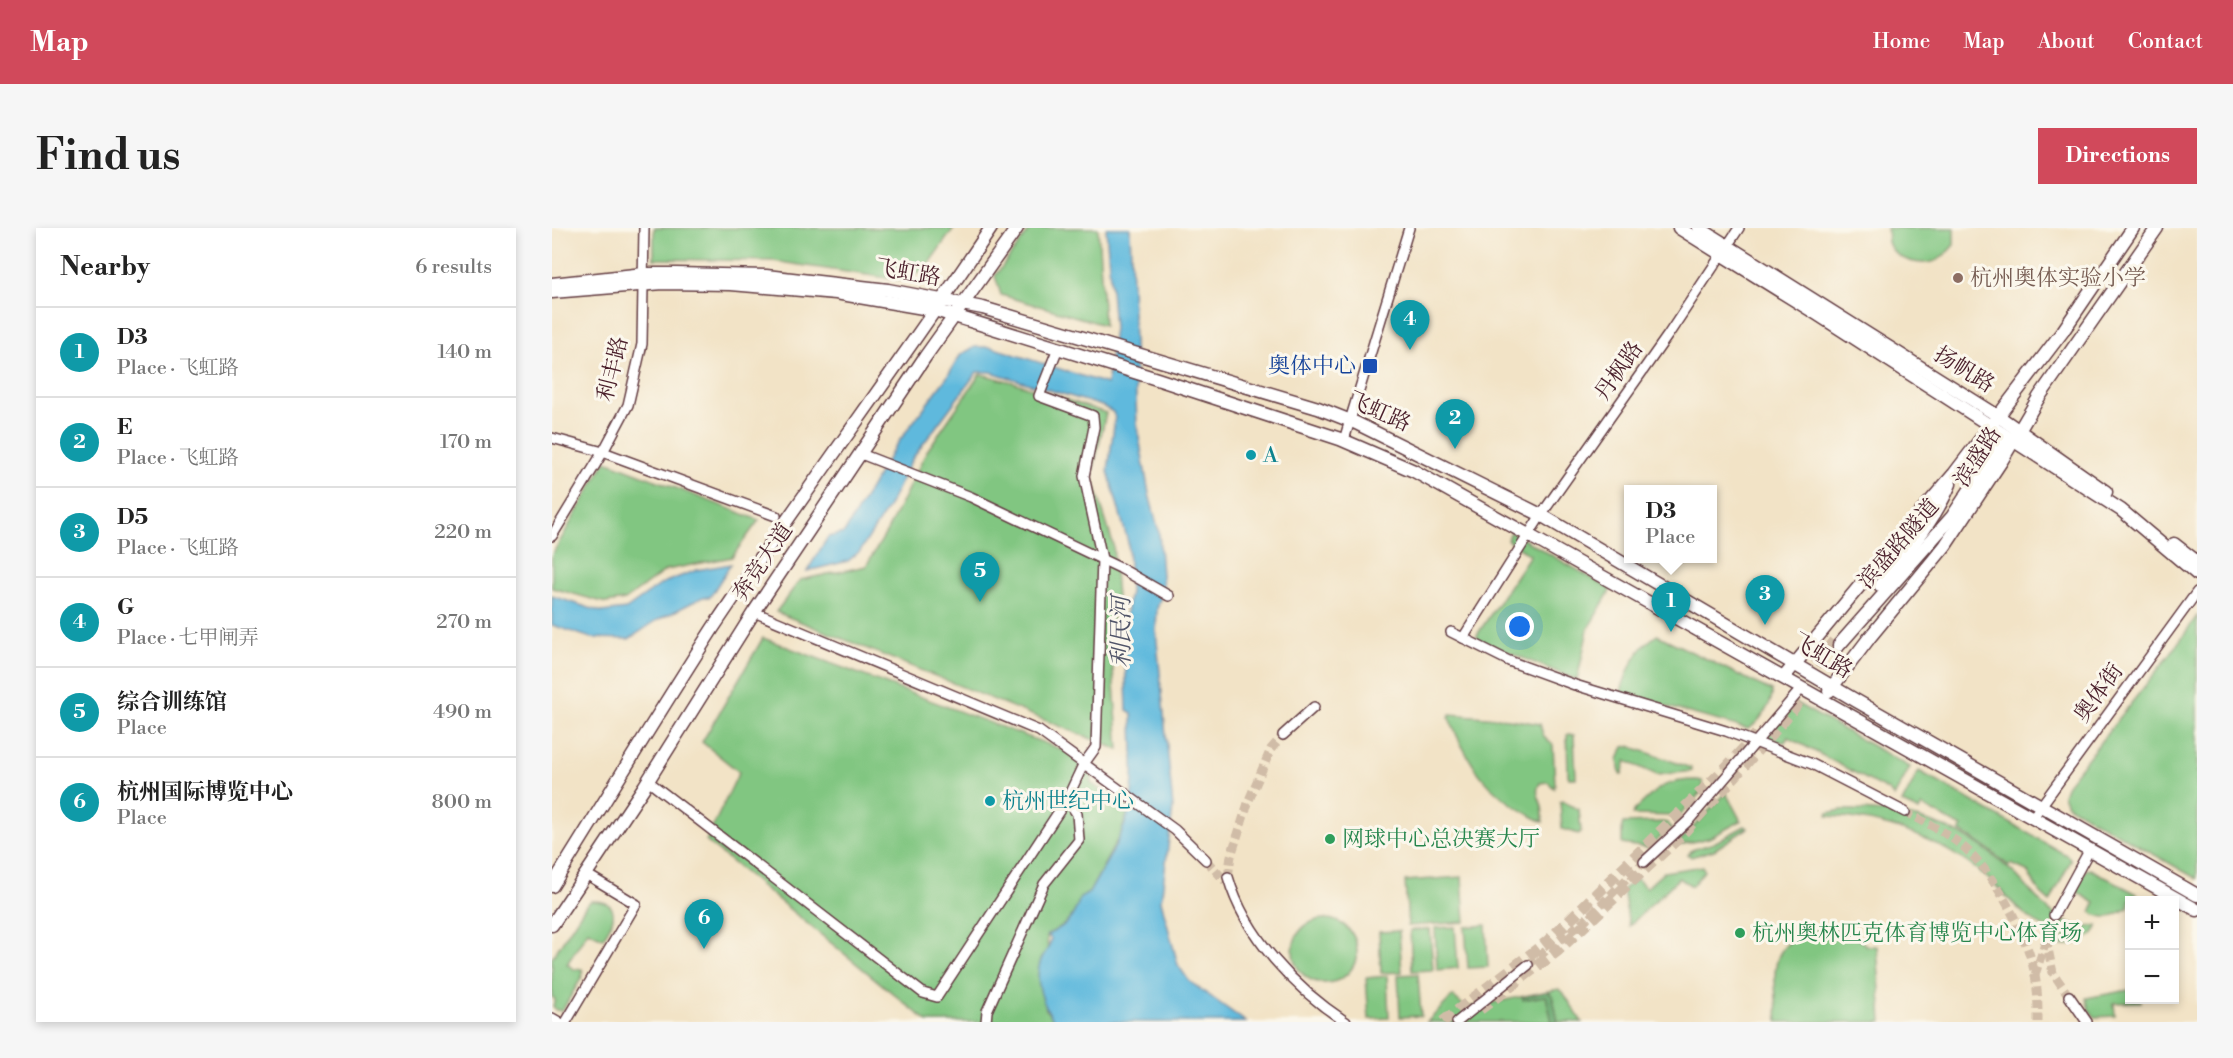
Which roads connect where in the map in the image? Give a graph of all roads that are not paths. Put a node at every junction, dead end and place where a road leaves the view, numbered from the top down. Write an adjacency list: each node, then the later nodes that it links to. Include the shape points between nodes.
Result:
1 (644, 228): 11 (street, 利丰路)
2 (991, 228): 15 (main road, 奔竞大道)
3 (1017, 228): 14 (main road, 奔竞大道)
4 (1409, 228): 18 (street)
5 (1679, 228): 10 (main road)
6 (1699, 228): 10 (main road, 扬帆路)
7 (1739, 228): 10 (street, 丹枫路)
8 (2133, 228): 19 (main road, 滨盛路, via 2063,331)
9 (2157, 228): 20 (main road, 滨盛路)
10 (1724, 250): 19 (main road, 扬帆路); 26 (street, 丹枫路)
11 (643, 280): 12 (main road, 飞虹路); 13 (main road, 飞虹路); 15 (main road, 飞虹路, via 766,276 843,284); 23 (street, 利丰路, via 642,344 628,405)
12 (552, 284)
13 (552, 292)
14 (962, 303): 15 (main road, 飞虹路); 16 (main road, 奔竞大道); 18 (main road, 飞虹路, via 1318,408)
15 (939, 305): 16 (main road, 飞虹路); 57 (main road, 奔竞大道, via 713,628)
16 (954, 316): 17 (main road, 飞虹路); 24 (main road, 奔竞大道)
17 (1058, 348): 22 (main road, 飞虹路); 30 (street, via 1039,396 1093,416 1084,476)
18 (1350, 421): 22 (street); 26 (main road, 飞虹路)
19 (1994, 422): 20 (main road, 扬帆路); 25 (main road, 滨盛路)
20 (2012, 437): 25 (main road, 滨盛路隧道, via 1952,517 1837,643 1924,530 1942,504); 31 (main road, 扬帆路, via 2119,500); 32 (main road, via 2121,510); 40 (main road, 滨盛路, via 2002,460 1946,546)
21 (552, 438): 23 (street)
22 (1344, 441): 28 (main road, 飞虹路, via 1414,471)
23 (603, 452): 27 (street); 29 (street, 利丰路)
24 (861, 454): 30 (street, via 972,497); 35 (main road, 奔竞大道)
25 (1954, 474): 38 (main road, 滨盛路)
26 (1541, 515): 28 (street, 丹枫路); 38 (main road, 飞虹路)
27 (776, 516)
28 (1529, 535): 37 (street, 丹枫路); 39 (main road, 飞虹路)
29 (552, 536)
30 (1102, 559): 34 (street); 46 (street, via 1096,747)
31 (2197, 562)
32 (2197, 574)
33 (2197, 592): 49 (street, 奥体街)
34 (1169, 596)
35 (754, 612): 46 (street, via 1039,732); 47 (main road, 奔竞大道)
36 (1451, 632): 37 (street)
37 (1463, 638): 45 (street, via 1509,662)
38 (1794, 663): 39 (main road, 滨盛路); 40 (main road, 飞虹路)
39 (1784, 677): 41 (main road, 飞虹路)
40 (1833, 686): 42 (main road, 滨盛路); 49 (main road, 飞虹路)
41 (1802, 688): 42 (main road, 飞虹路); 45 (street)
42 (1821, 700): 51 (main road, 飞虹路)
43 (1314, 707): 44 (street)
44 (1283, 735)
45 (1756, 742): 50 (street, via 1812,764); 54 (street, via 1689,820)
46 (1083, 765): 48 (street); 53 (street, via 1175,830)
47 (648, 781): 48 (street, via 923,993 937,997); 55 (main road, 奔竞大道)
48 (1067, 799): 67 (street, via 1077,814 1079,840 1044,884 987,1011)
49 (2042, 806): 51 (street, 奥体街); 58 (main road, 飞虹路)
50 (1905, 812)
51 (2033, 817): 52 (main road, 飞虹路)
52 (2090, 849): 59 (main road, 飞虹路); 60 (street)
53 (1206, 860)
54 (1644, 862)
55 (586, 874): 61 (main road, 奔竞大道); 66 (street, via 636,904)
56 (1228, 882): 68 (street, via 1256,935 1280,964 1326,1009)
57 (552, 886)
58 (2197, 895)
59 (2197, 910)
60 (2054, 915)
61 (552, 925)
62 (1528, 965): 69 (street)
63 (2068, 996): 70 (street)
64 (552, 1018): 65 (street)
65 (559, 1022)
66 (566, 1022)
67 (986, 1022)
68 (1346, 1022)
69 (1457, 1022)
70 (2087, 1022)

